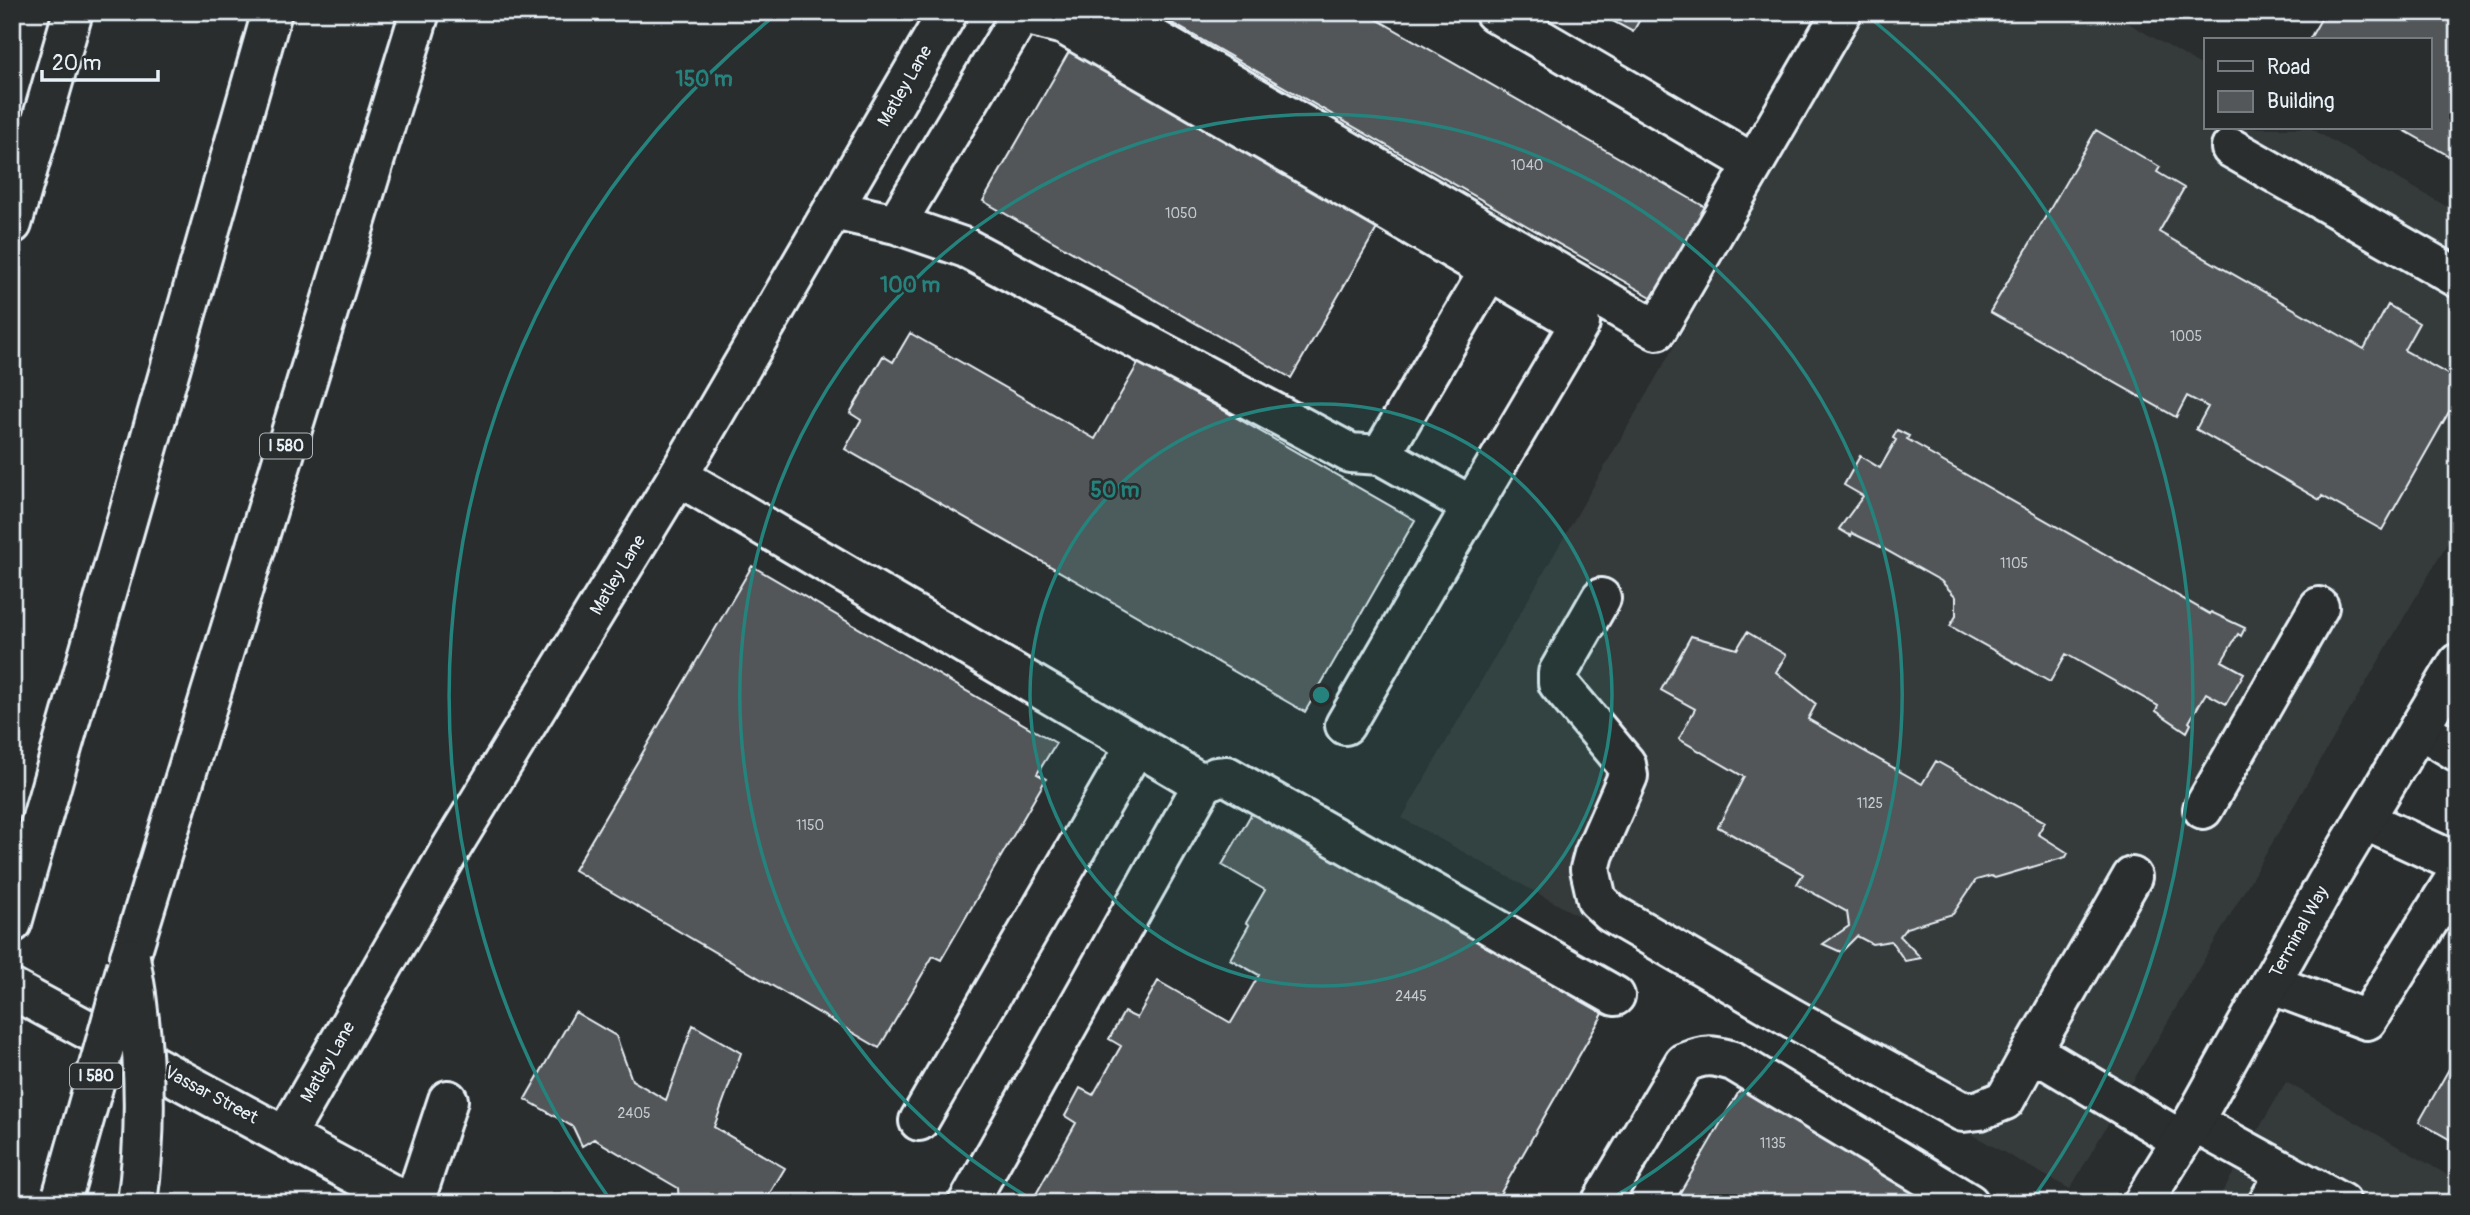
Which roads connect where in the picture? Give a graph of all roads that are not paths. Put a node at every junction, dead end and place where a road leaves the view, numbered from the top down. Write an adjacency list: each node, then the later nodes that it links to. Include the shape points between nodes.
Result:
1 (73, 12): 12 (main road)
2 (272, 12): 32 (main road)
3 (420, 12): 33 (main road, I 580)
4 (948, 12): 11 (main road, Matley Lane)
5 (1108, 12): 10 (main road, via 1657,330)
6 (1494, 12): 10 (main road)
7 (1842, 12): 10 (main road)
8 (1019, 13): 13 (main road); 14 (main road, via 1064,25)
9 (2231, 148): 15 (main road)
10 (1754, 164)
11 (833, 210): 13 (main road); 17 (main road, Matley Lane)
12 (12, 224)
13 (896, 224): 16 (main road, via 966,247 1350,453)
14 (1489, 271): 16 (main road); 18 (main road, via 1580,324)
15 (2458, 278)
16 (1381, 455): 18 (main road)
17 (678, 476): 24 (main road); 41 (main road, Matley Lane, via 450,850)
18 (1472, 506): 22 (main road)
19 (1601, 598): 37 (main road, via 1558,673 1558,683 1626,764 1628,776 1594,854 1591,869 1598,900 1611,913 1963,1112 2004,1100)
20 (2319, 607): 27 (main road)
21 (2458, 663): 23 (main road, Terminal Way)
22 (1345, 725)
23 (2419, 728): 25 (main road); 28 (main road, Terminal Way)
24 (1136, 745): 26 (main road); 39 (main road)
25 (2458, 752)
26 (1203, 784): 36 (main road, via 1227,776); 48 (main road)
27 (2203, 809)
28 (2364, 820): 29 (main road); 34 (main road, Terminal Way)
29 (2458, 863)
30 (2458, 874): 34 (main road, via 2367,1020)
31 (2132, 877): 37 (main road)
32 (12, 923)
33 (130, 957): 43 (main road, I 580, bridge); 45 (main road, bridge, via 144,1062 145,1114)
34 (2270, 985): 40 (main road, Terminal Way)
35 (12, 989): 41 (main road, Vassar Street)
36 (1615, 996)
37 (2032, 1051): 40 (main road)
38 (447, 1100): 47 (main road)
39 (919, 1121)
40 (2187, 1131): 42 (main road); 50 (main road, Terminal Way)
41 (286, 1135): 46 (main road, Vassar Street)
42 (2276, 1187): 51 (main road)
43 (62, 1199)
44 (1961, 1201): 49 (main road, via 1733,1061 1701,1055 1684,1063)
45 (137, 1203)
46 (408, 1203)
47 (414, 1203)
48 (968, 1203)
49 (1601, 1203)
50 (2143, 1203)
51 (2342, 1203)

